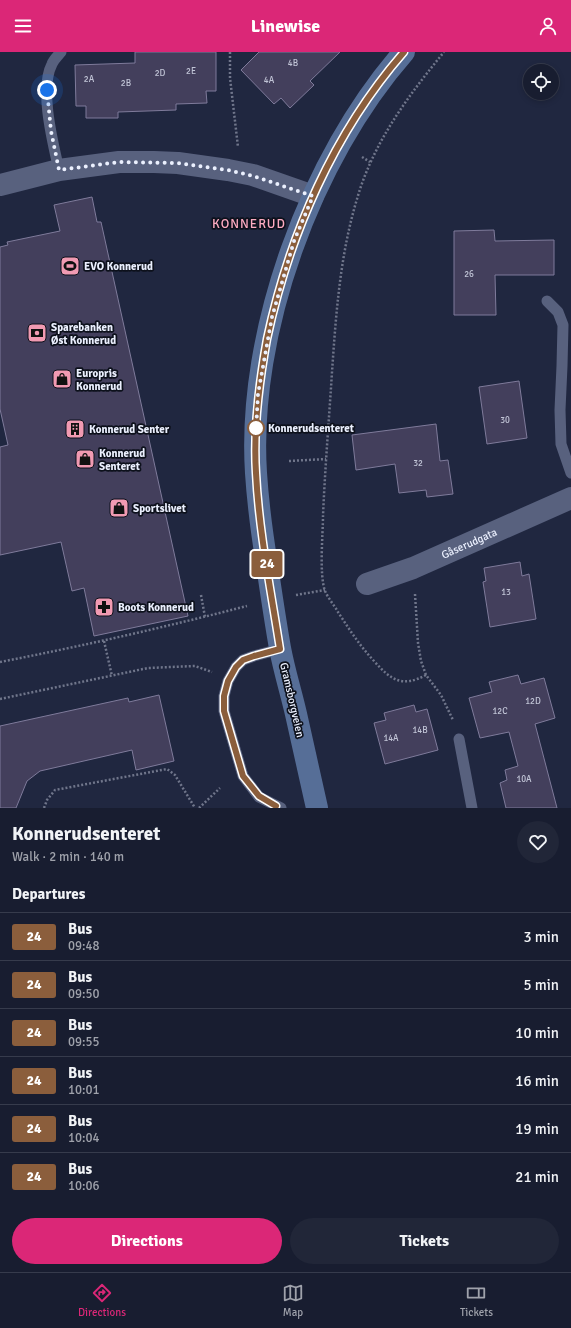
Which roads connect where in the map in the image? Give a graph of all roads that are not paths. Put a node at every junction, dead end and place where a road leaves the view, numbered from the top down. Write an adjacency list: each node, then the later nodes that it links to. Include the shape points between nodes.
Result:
1 (61, 52): 3 (lane, via 51,64 47,78 51,131)
2 (404, 52): 5 (main road, Gramsborgveien, via 355,118)
3 (59, 170): 4 (street); 5 (street, via 119,162 178,163 253,176)
4 (0, 185)
5 (313, 196): 10 (main road, Gramsborgveien, via 294,241 283,277 272,317 258,394 256,471 260,520)
6 (547, 301): 7 (lane, via 558,312 563,325 560,444)
7 (571, 473)
8 (571, 498): 9 (street, Gåserudgata, via 413,568)
9 (367, 584)
10 (280, 649): 12 (lane, via 243,660 236,667 228,681 224,711 243,776 259,796); 13 (main road, Gramsborgveien)
11 (459, 739): 14 (lane)
12 (281, 808)
13 (317, 808)
14 (472, 808)

